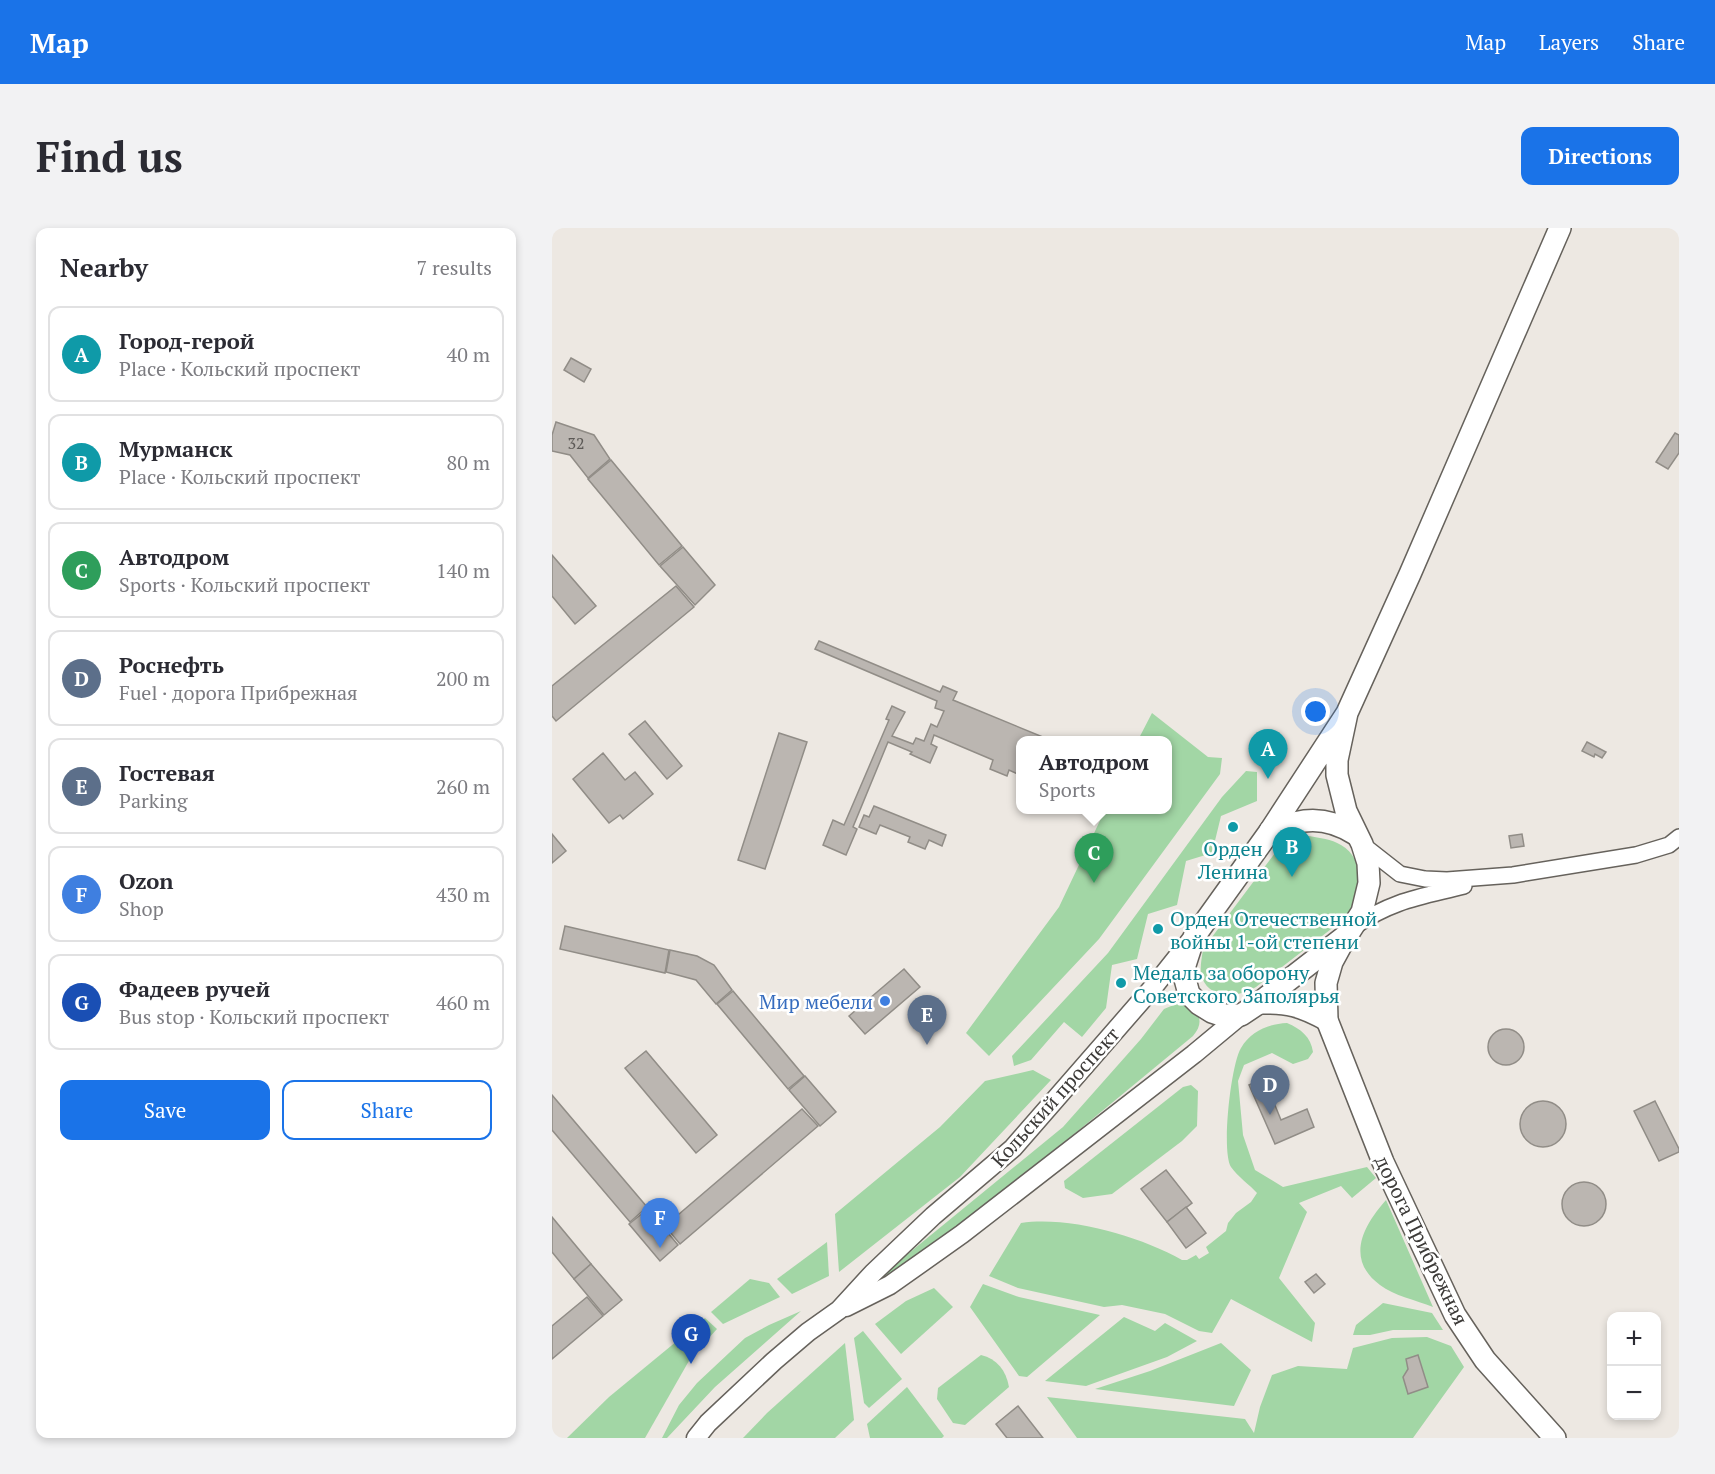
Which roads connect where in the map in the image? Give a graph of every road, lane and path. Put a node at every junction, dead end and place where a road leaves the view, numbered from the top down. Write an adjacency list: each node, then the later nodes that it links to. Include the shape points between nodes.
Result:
1 (1560, 228): 2 (highway)
2 (1347, 713): 3 (highway, Кольский проспект); 5 (highway, via 1336,760 1337,775)
3 (1270, 831): 5 (highway, via 1291,823 1324,821 1343,826); 8 (highway, Кольский проспект)
4 (1679, 837): 6 (street, via 1636,855)
5 (1358, 839): 6 (street, via 1400,873 1425,879); 7 (highway, via 1368,863 1369,883 1362,912)
6 (1510, 875): 7 (street, via 1403,900 1369,916)
7 (1351, 930): 9 (highway, Кольский проспект); 11 (highway, via 1332,962 1326,982)
8 (1194, 937): 10 (highway, via 1185,965 1189,994 1212,1012); 12 (main road, Кольский проспект, via 1012,1148 924,1224)
9 (1259, 1003): 10 (highway, Кольский проспект); 11 (highway, via 1283,1002)
10 (1241, 1015): 12 (main road, Кольский проспект, via 962,1233 890,1285)
11 (1327, 1020): 14 (highway, дорога Прибрежная, via 1383,1162 1455,1315 1485,1360)
12 (839, 1310): 13 (main road, Кольский проспект, via 774,1361)
13 (696, 1438)
14 (1555, 1438)

